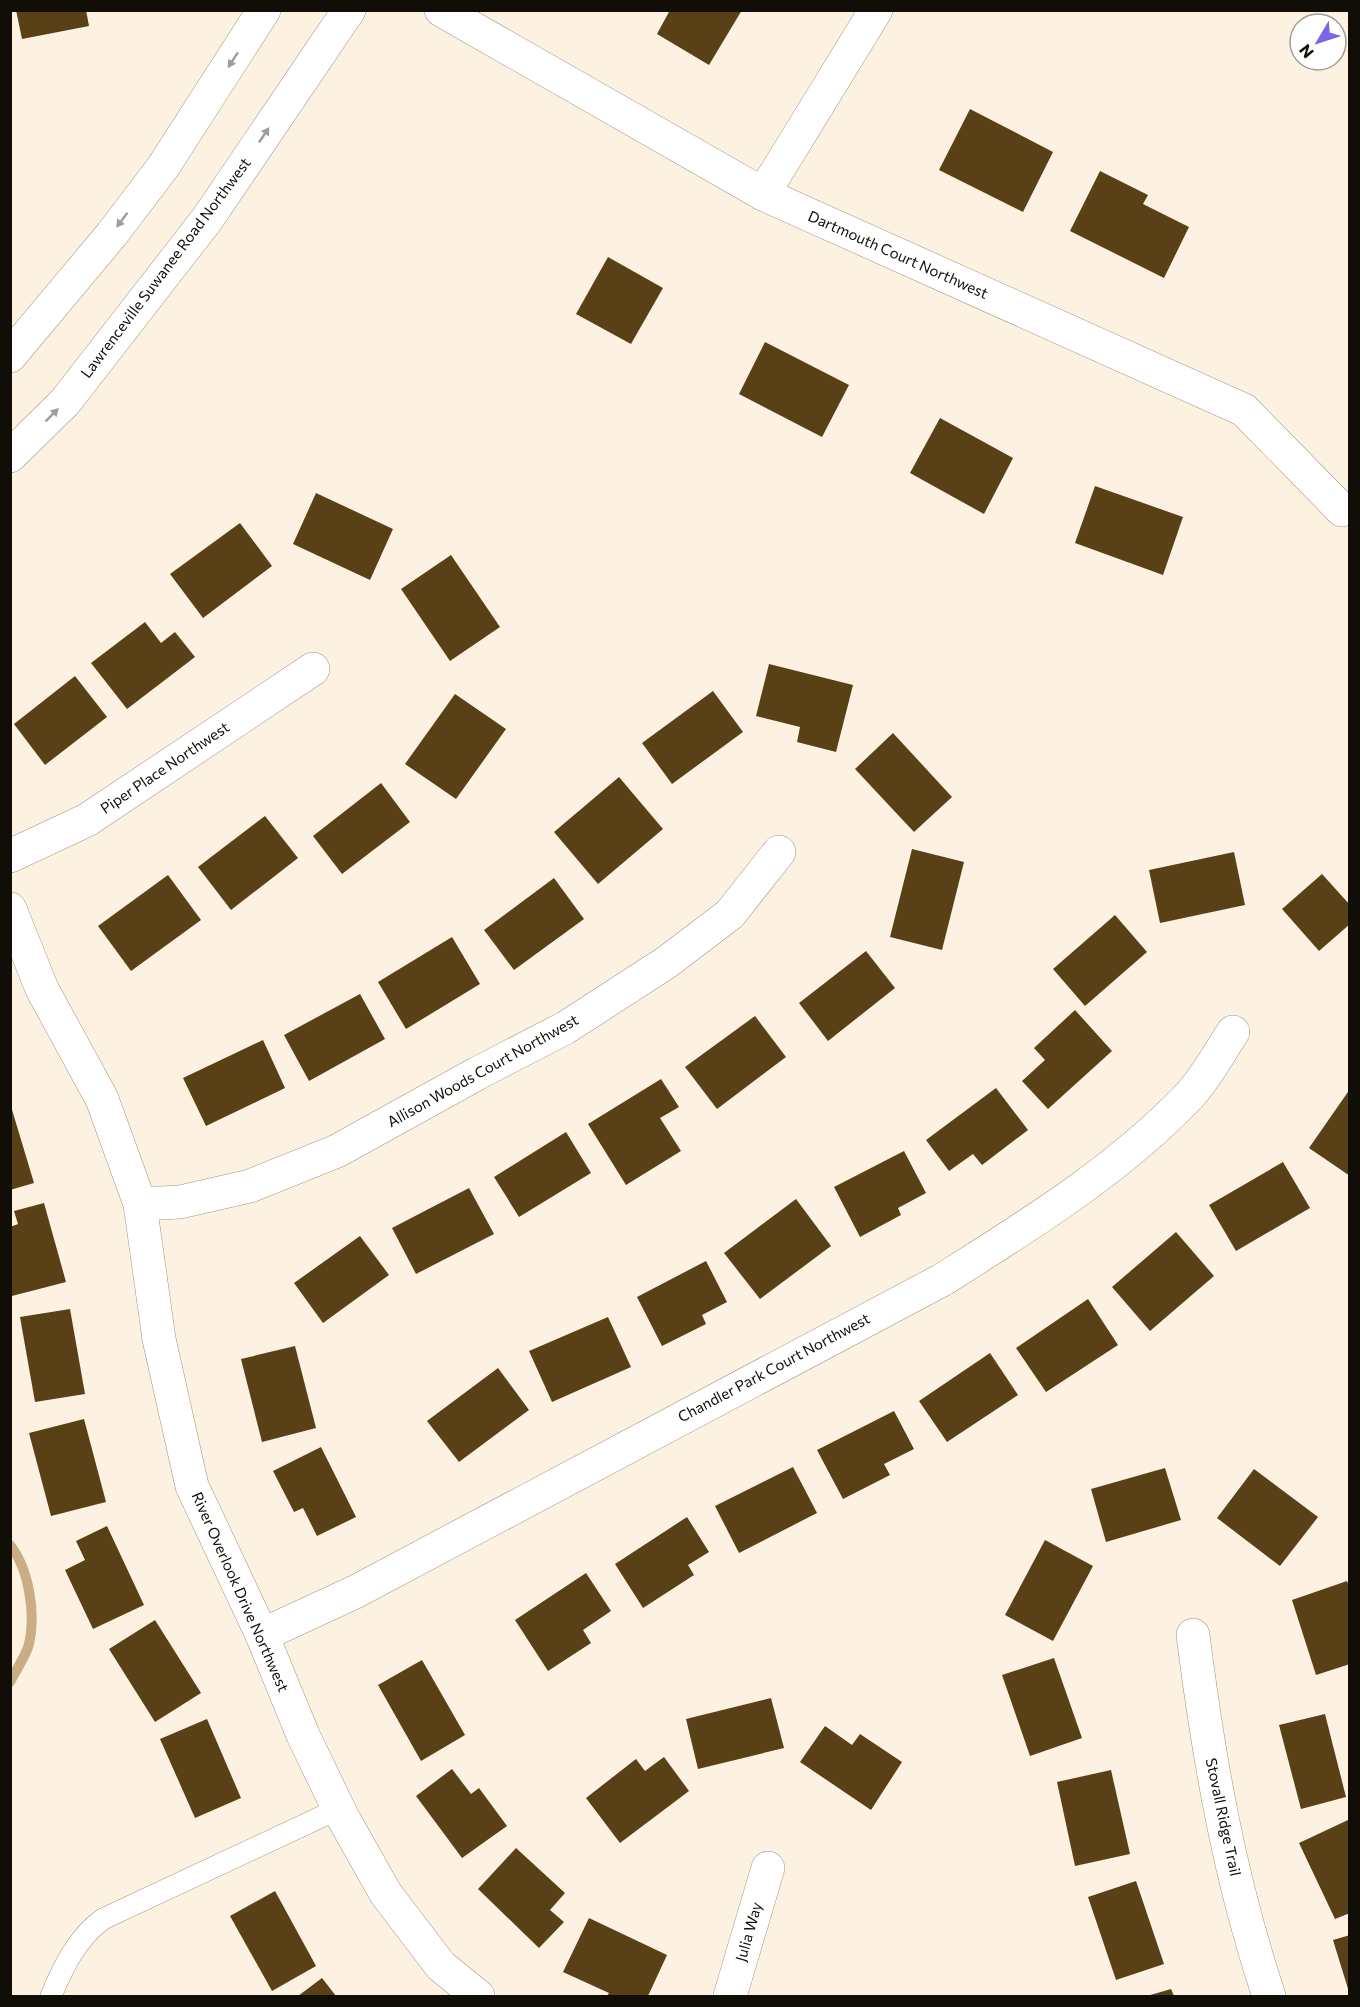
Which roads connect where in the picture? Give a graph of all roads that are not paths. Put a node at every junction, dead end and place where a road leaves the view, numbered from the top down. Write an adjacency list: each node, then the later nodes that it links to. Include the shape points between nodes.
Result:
1 (264, 10): 6 (street, one-way to 6, via 163,167)
2 (349, 10): 7 (street, Lawrenceville Suwanee Road Northwest, one-way to 2, via 65,402 207,218)
3 (441, 10): 5 (street, Dartmouth Court Northwest)
4 (876, 10): 5 (street)
5 (763, 194): 8 (street, Dartmouth Court Northwest, via 1244,410)
6 (10, 356)
7 (10, 456)
8 (1342, 510)
9 (313, 669): 11 (street, Piper Place Northwest, via 87,820)
10 (779, 852): 14 (street, Allison Woods Court Northwest, via 730,914 667,962 565,1028 337,1151 250,1186 180,1202)
11 (10, 856)
12 (10, 909): 14 (street, River Overlook Drive Northwest, via 42,989 102,1099)
13 (1233, 1032): 15 (street, Chandler Park Court Northwest, via 1190,1095 1116,1163 1025,1228 942,1280 366,1587)
14 (140, 1204): 15 (street, River Overlook Drive Northwest, via 159,1339 192,1486)
15 (262, 1635): 17 (street, River Overlook Drive Northwest)
16 (1193, 1635): 22 (street, Stovall Ridge Trail, via 1222,1827)
17 (338, 1809): 19 (lane, via 103,1919 88,1930 75,1948); 20 (street, River Overlook Drive Northwest, via 393,1903 441,1966)
18 (768, 1868): 21 (street, Julia Way)
19 (51, 1996)
20 (478, 1996)
21 (730, 1996)
22 (1269, 1996)

